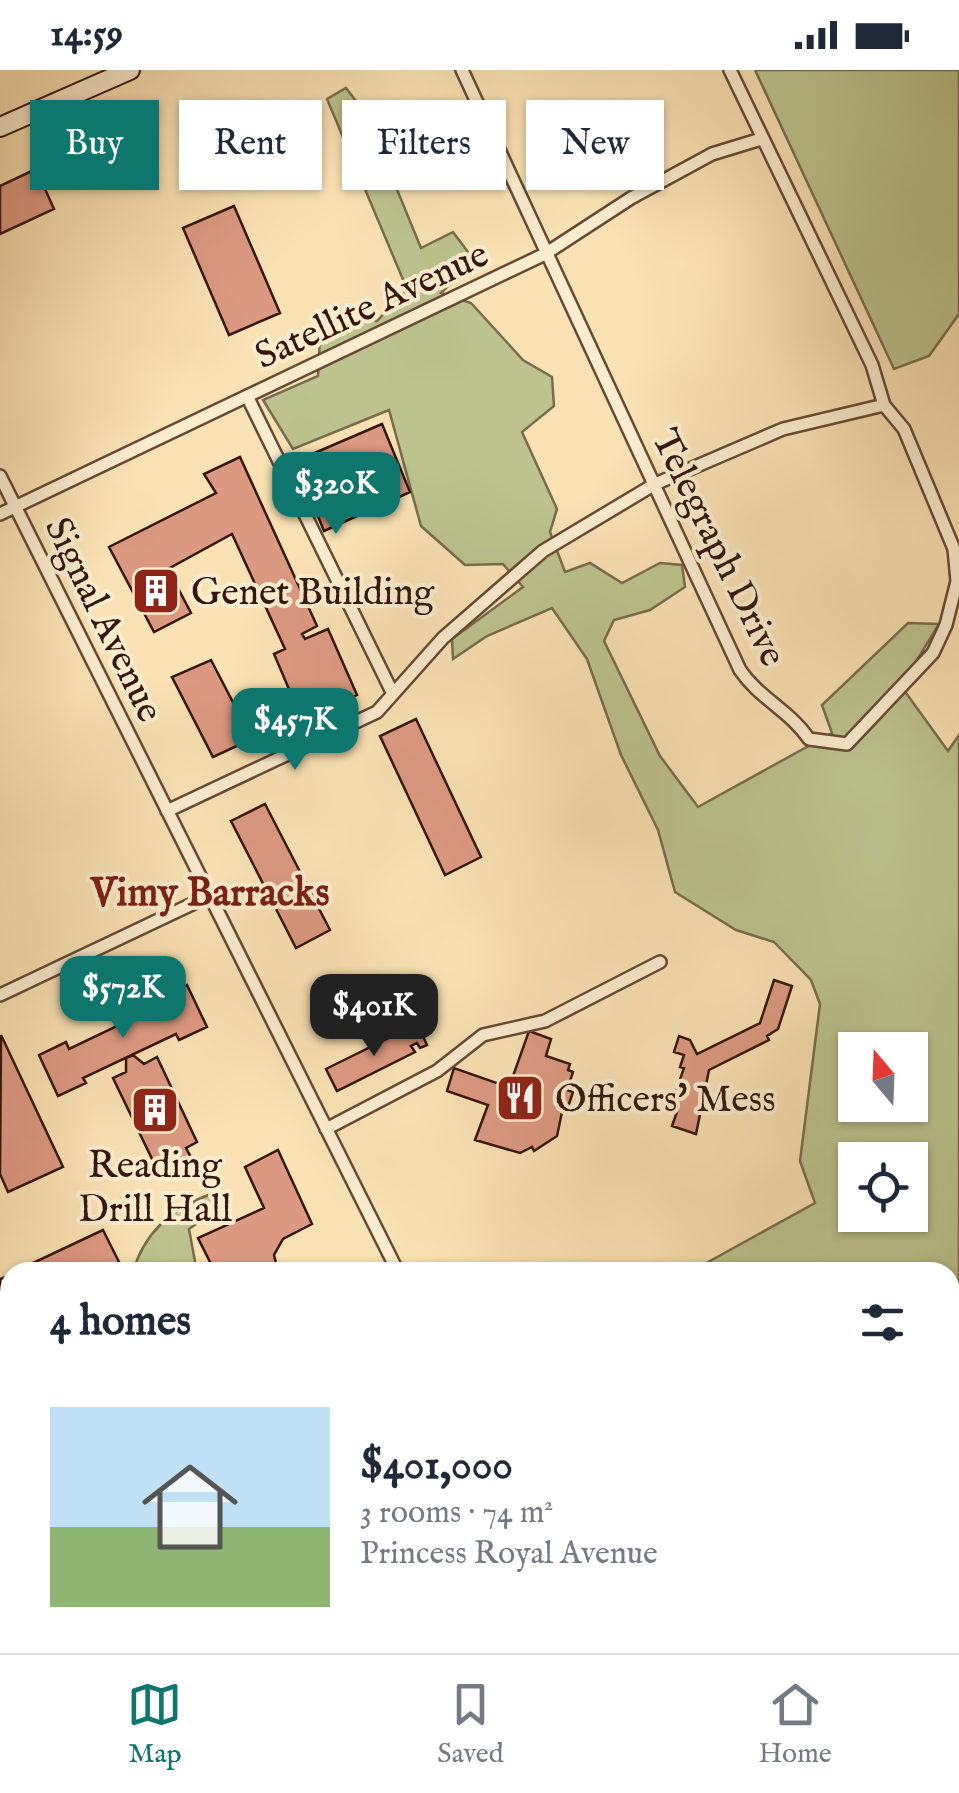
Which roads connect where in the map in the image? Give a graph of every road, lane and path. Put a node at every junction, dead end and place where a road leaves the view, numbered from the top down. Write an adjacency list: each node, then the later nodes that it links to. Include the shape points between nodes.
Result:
1 (130, 70): 4 (main road)
2 (462, 70): 6 (street, Telegraph Drive)
3 (730, 70): 5 (street, Telegraph Drive)
4 (0, 127)
5 (761, 138): 6 (street, Satellite Avenue, via 663,180); 8 (street, Telegraph Drive, via 872,365)
6 (545, 254): 7 (street, Satellite Avenue); 10 (street, Telegraph Drive)
7 (246, 396): 11 (street, Satellite Avenue); 13 (street)
8 (884, 405): 10 (street, via 783,429); 10 (street, Telegraph Drive, via 904,429 954,549 957,581 932,653 847,744 809,739 748,682)
9 (0, 476): 11 (street, Signal Avenue)
10 (655, 484): 13 (street, via 543,551 442,638)
11 (16, 506): 12 (street, Satellite Avenue); 14 (street, Signal Avenue)
12 (0, 514)
13 (393, 694): 14 (street, via 376,712)
14 (167, 810): 15 (street, Signal Avenue)
15 (210, 896): 17 (street); 18 (street, Signal Avenue)
16 (660, 962): 18 (street, via 545,1020 483,1035 437,1071)
17 (0, 995)
18 (326, 1129): 19 (street, Signal Avenue)
19 (393, 1262)

